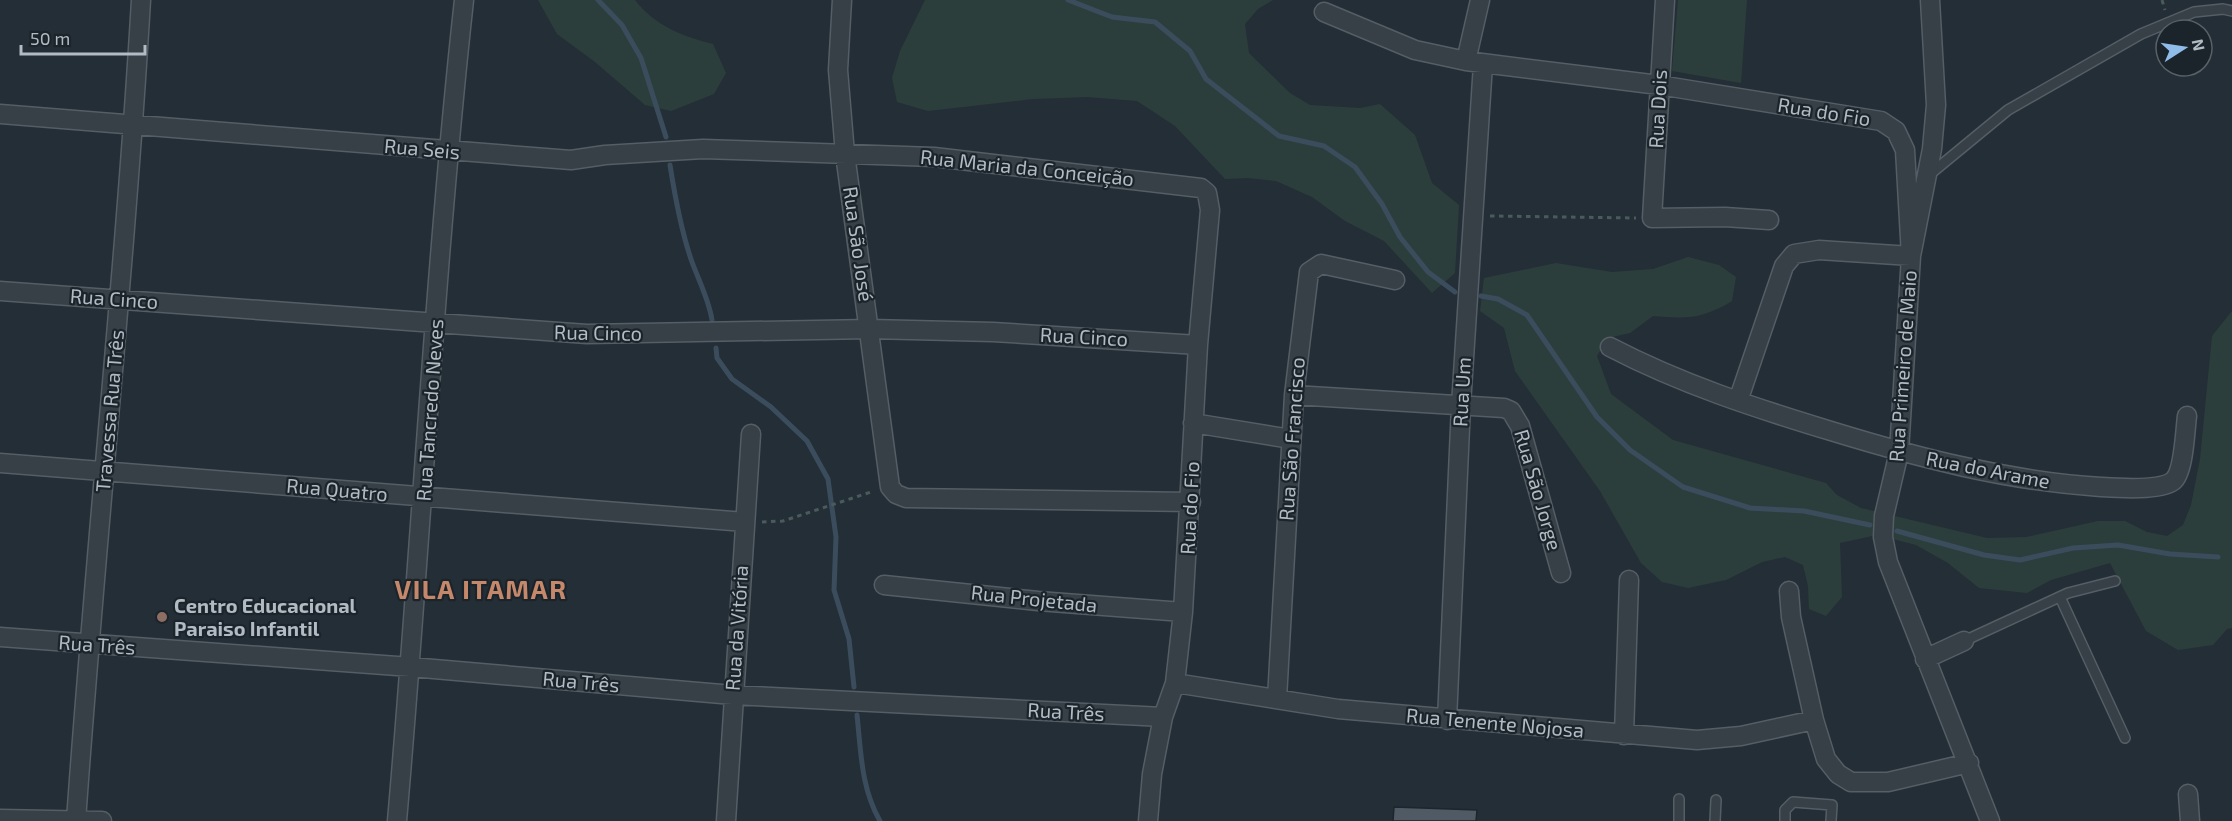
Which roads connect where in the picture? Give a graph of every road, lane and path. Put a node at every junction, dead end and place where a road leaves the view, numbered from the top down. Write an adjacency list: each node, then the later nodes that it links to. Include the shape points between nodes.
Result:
1 (141, 0): 12 (street, Travessa Rua Três)
2 (464, 0): 13 (street, Rua Tancredo Neves)
3 (842, 0): 14 (street, Rua São José, via 838,70)
4 (1480, 0): 9 (street, Rua Um)
5 (1665, 0): 10 (street, Rua Dois)
6 (1930, 0): 15 (street, Rua Primeiro de Maio, via 1936,105)
7 (2232, 11): 15 (lane, via 2194,12 2141,34 2008,110)
8 (1324, 12): 9 (street, via 1415,50)
9 (1474, 62): 10 (street); 17 (street, Rua Um)
10 (1659, 85): 18 (street, Rua Dois); 20 (street, Rua do Fio, via 1881,121 1890,126 1905,150)
11 (0, 114): 12 (street, Rua Seis)
12 (134, 124): 13 (street, Rua Seis); 23 (street, Travessa Rua Três)
13 (447, 151): 14 (street, Rua Seis, via 571,160 703,149); 24 (street, Rua Tancredo Neves)
14 (845, 154): 16 (street, Rua Maria da Conceição, via 945,158 1194,185); 25 (street, Rua São José)
15 (1927, 177): 20 (street, Rua Primeiro de Maio)
16 (1207, 193): 26 (street, Rua do Fio, via 1210,210)
17 (1473, 216): 18 (path); 30 (street, Rua Um)
18 (1652, 218): 19 (street)
19 (1769, 220)
20 (1911, 256): 29 (street, via 1819,250 1794,254 1784,266); 35 (street, Rua Primeiro de Maio)
21 (1395, 280): 28 (street, Rua São Francisco, via 1336,265 1311,268)
22 (0, 291): 23 (street, Rua Cinco)
23 (120, 300): 24 (street, Rua Cinco); 37 (street, Travessa Rua Três)
24 (436, 325): 25 (street, Rua Cinco, via 587,334); 39 (street, Rua Tancredo Neves)
25 (870, 329): 26 (street, Rua Cinco); 38 (street, Rua São José)
26 (1198, 345): 32 (street, Rua do Fio)
27 (1610, 347): 29 (street, Rua do Arame, via 1682,382)
28 (1294, 395): 30 (street, Rua São Jorge); 34 (street, Rua São Francisco)
29 (1738, 401): 35 (street, Rua do Arame)
30 (1461, 405): 42 (street, Rua São Jorge, via 1504,408 1516,417); 58 (street, Rua Um)
31 (2187, 416): 35 (street, Rua do Arame, via 2179,474 2164,485 2066,485)
32 (1193, 423): 34 (street); 40 (street, Rua do Fio)
33 (751, 434): 41 (street, Rua da Vitória)
34 (1291, 438): 56 (street, Rua São Francisco)
35 (1899, 452): 52 (street, Rua Primeiro de Maio, via 1883,537 1888,562)
36 (0, 463): 37 (street, Rua Quatro)
37 (104, 471): 39 (street, Rua Quatro); 51 (street, Travessa Rua Três)
38 (890, 487): 40 (street, via 906,498); 41 (path, via 783,521)
39 (424, 497): 41 (street, Rua Quatro); 53 (street, Rua Tancredo Neves)
40 (1191, 502): 48 (street, Rua do Fio)
41 (745, 522): 55 (street, Rua da Vitória)
42 (1561, 573)
43 (1629, 580): 60 (street)
44 (2115, 581): 47 (lane)
45 (884, 585): 48 (street, Rua Projetada)
46 (1789, 591): 59 (street)
47 (2060, 597): 50 (lane); 61 (lane)
48 (1184, 612): 54 (street, Rua do Fio)
49 (0, 637): 51 (street, Rua Três)
50 (1964, 641): 52 (street)
51 (88, 645): 53 (street, Rua Três); 67 (street, Travessa Rua Três)
52 (1925, 659): 62 (street, Rua Primeiro de Maio)
53 (411, 667): 55 (street, Rua Três); 69 (street, Rua Tancredo Neves)
54 (1175, 683): 56 (street, Rua Tenente Nojosa); 57 (street, Rua do Fio)
55 (733, 695): 57 (street, Rua Três); 70 (street, Rua da Vitória)
56 (1277, 699): 58 (street, Rua Tenente Nojosa)
57 (1163, 717): 71 (street, Rua do Fio)
58 (1447, 720): 60 (street, Rua Tenente Nojosa)
59 (1814, 720): 60 (street, Rua Tenente Nojosa, via 1741,736 1697,740); 62 (street, via 1826,759 1851,782 1888,782)
60 (1624, 735)
61 (2125, 738)
62 (1969, 763): 76 (street, Rua Primeiro de Maio)
63 (2188, 794): 77 (street)
64 (1679, 799): 72 (lane)
65 (1716, 800): 73 (lane)
66 (0, 819): 67 (street)
67 (76, 820): 68 (street)
68 (102, 821)
69 (397, 821)
70 (726, 821)
71 (1148, 821)
72 (1679, 821)
73 (1716, 821)
74 (1785, 821): 75 (lane, via 1785,810 1793,802 1832,805)
75 (1831, 821)
76 (1990, 821)
77 (2190, 821)

